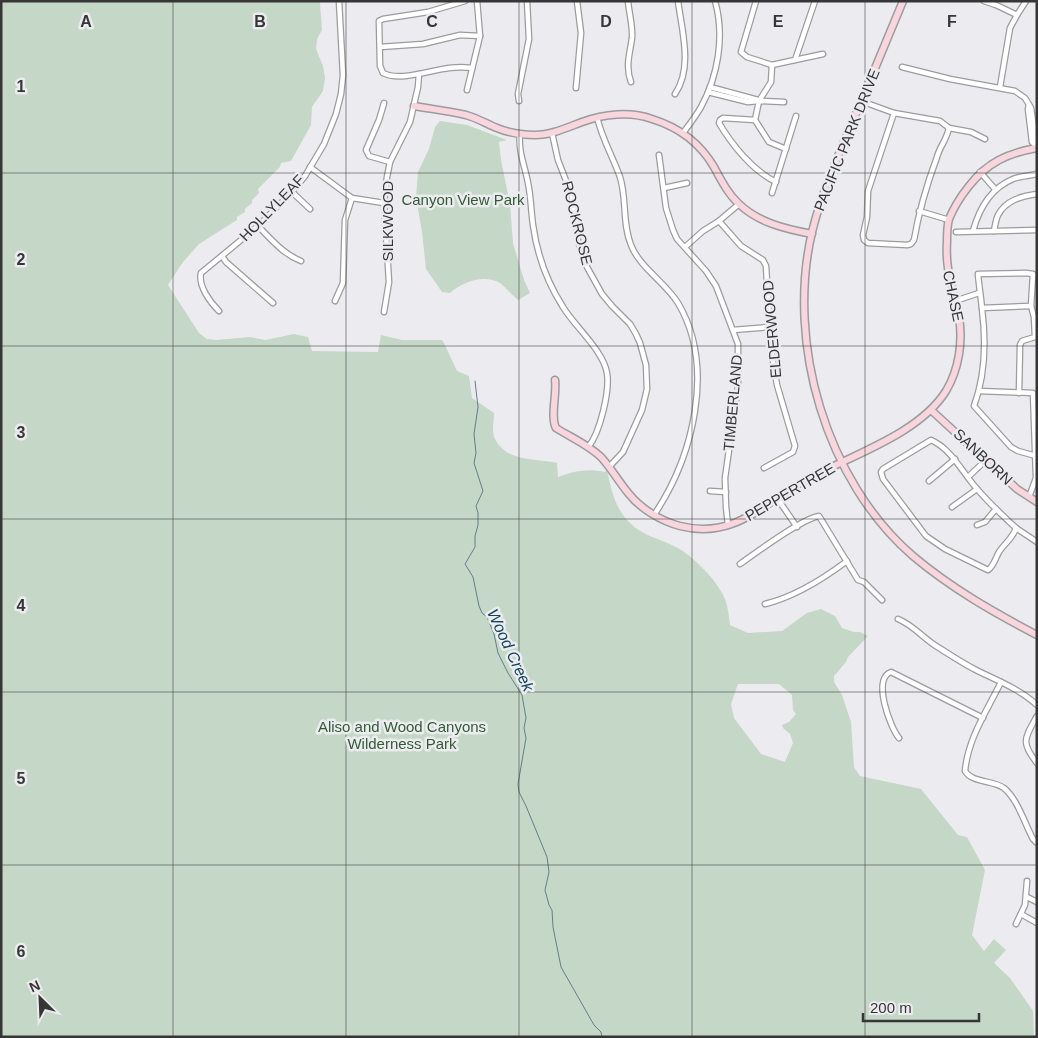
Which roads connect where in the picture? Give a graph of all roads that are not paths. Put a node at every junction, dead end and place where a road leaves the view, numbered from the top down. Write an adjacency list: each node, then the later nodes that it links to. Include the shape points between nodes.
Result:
1 (339, 1): 49 (street, HOLLYLEAF, via 341,94 324,144)
2 (465, 1): 16 (street, via 379,21)
3 (477, 1): 15 (street)
4 (527, 1): 31 (street, via 529,39)
5 (577, 1): 26 (street, via 581,34)
6 (628, 1): 23 (street, via 632,36 627,64)
7 (678, 1): 29 (street, via 684,60 683,79)
8 (715, 1): 24 (street, via 720,41)
9 (756, 1): 19 (street, via 741,52 747,58)
10 (815, 1): 18 (street)
11 (903, 1): 32 (street, PACIFIC PARK DRIVE)
12 (984, 1): 14 (street)
13 (1026, 1): 14 (street)
14 (1017, 15): 25 (street, via 1010,28)
15 (480, 36): 16 (street, via 460,35 423,44); 20 (street)
16 (380, 47): 22 (street, via 381,70 387,75)
17 (823, 54): 18 (street)
18 (795, 60): 19 (street)
19 (772, 65): 30 (street, via 771,82)
20 (472, 68): 22 (street, via 448,68); 27 (street)
21 (902, 68): 25 (street)
22 (419, 74): 35 (street, SILKWOOD)
23 (631, 82)
24 (710, 86): 28 (street); 30 (street)
25 (1000, 87): 45 (street, via 1015,91 1031,108)
26 (576, 88)
27 (467, 90)
28 (708, 92): 30 (street, via 748,102); 42 (street)
29 (674, 94)
30 (759, 100): 33 (street); 39 (street)
31 (519, 101)
32 (862, 101): 36 (street); 71 (street, PACIFIC PARK DRIVE, via 830,173)
33 (784, 102)
34 (384, 103): 48 (street, via 366,153)
35 (414, 106): 43 (street, via 469,116); 48 (street, SILKWOOD, via 410,122)
36 (894, 113): 40 (street, via 940,121); 63 (street, via 868,191 864,240 868,243 911,244)
37 (796, 116): 46 (street)
38 (597, 117): 41 (street); 42 (street, via 643,116); 106 (street, via 620,179 626,230 631,244 676,301 695,350 698,381 686,450 673,483)
39 (755, 120): 46 (street, via 769,142); 52 (street, via 723,118 719,123 753,168)
40 (949, 128): 44 (street, via 971,132); 63 (street)
41 (552, 133): 43 (street); 94 (street, ROCKROSE, via 572,196 578,241 587,267 602,294 630,324 646,365 647,389 642,410 623,452)
42 (683, 133): 61 (street, via 707,157)
43 (520, 134): 89 (street, via 520,152 528,183 533,226 545,272 565,311 598,352 607,374 598,430)
44 (985, 139)
45 (1036, 146): 50 (street, CHASE, via 1003,158)
46 (786, 149): 52 (street)
47 (659, 155): 54 (street, TIMBERLAND)
48 (390, 162): 60 (street, SILKWOOD)
49 (310, 167): 56 (street, HOLLYLEAF); 59 (street)
50 (980, 172): 55 (street); 64 (street, CHASE, via 962,195)
51 (1037, 174): 55 (street, via 1013,179)
52 (776, 182): 57 (street)
53 (687, 183): 54 (street)
54 (664, 188): 72 (street, TIMBERLAND, via 668,219)
55 (995, 189): 68 (street, via 980,211)
56 (292, 192): 62 (street); 66 (street, HOLLYLEAF)
57 (772, 193)
58 (1037, 194): 69 (street, via 1013,200 998,214)
59 (352, 198): 60 (street); 76 (street, via 345,220 343,283)
60 (384, 203): 82 (street, SILKWOOD, via 388,282)
61 (739, 204): 65 (street); 71 (street, via 767,222)
62 (310, 209)
63 (919, 211): 64 (street)
64 (949, 220): 77 (street, CHASE, via 946,254)
65 (719, 221): 72 (street); 83 (street, ELDERWOOD, via 741,246 763,260 766,266)
66 (258, 226): 73 (street, HOLLYLEAF); 74 (street, via 276,245)
67 (1037, 230): 69 (street)
68 (973, 231): 69 (street); 70 (street)
69 (994, 231)
70 (956, 232)
71 (812, 234): 93 (street, PACIFIC PARK DRIVE, via 805,304 808,358 822,413)
72 (685, 247): 84 (street, TIMBERLAND, via 716,286)
73 (222, 256): 78 (street); 81 (street, HOLLYLEAF, via 204,270 200,278)
74 (301, 261)
75 (979, 293): 77 (street); 79 (street, via 978,274 1026,272 1033,274); 80 (street)
76 (335, 301)
77 (955, 301): 88 (street, CHASE, via 961,332 958,362 945,391)
78 (273, 303)
79 (1031, 306): 80 (street); 87 (street, via 1035,337 1022,340 1020,345)
80 (982, 308): 86 (street, via 984,348)
81 (218, 311)
82 (384, 312)
83 (769, 327): 84 (street); 95 (street, ELDERWOOD, via 777,385 795,446 793,452)
84 (733, 330): 100 (street, TIMBERLAND, via 738,344 738,387 725,478)
85 (555, 380): 89 (street, PEPPERTREE, via 553,423 556,428)
86 (979, 391): 87 (street); 90 (street, via 974,406 1011,447)
87 (1018, 393): 90 (street, via 1033,393)
88 (931, 410): 92 (street, SANBORN); 93 (street, CHASE, via 912,425)
89 (588, 446): 94 (street, PEPPERTREE)
90 (1036, 456): 101 (street, via 1036,478)
91 (955, 459): 96 (street); 97 (street); 110 (street, via 931,440 881,472 894,495 926,536 986,570 992,567 998,552)
92 (985, 461): 96 (street); 101 (street, SANBORN)
93 (841, 462): 102 (street, PEPPERTREE); 117 (street, PACIFIC PARK DRIVE, via 865,502 912,555 960,591)
94 (609, 467): 106 (street, PEPPERTREE, via 630,495)
95 (764, 468)
96 (968, 477): 98 (street)
97 (929, 480)
98 (977, 489): 104 (street); 105 (street)
99 (710, 491): 100 (street)
100 (726, 492): 107 (street, TIMBERLAND)
101 (1029, 497): 103 (street, SANBORN)
102 (777, 498): 107 (street, PEPPERTREE, via 752,516); 109 (street)
103 (1037, 502)
104 (952, 507)
105 (996, 509): 108 (street, via 985,522); 110 (street)
106 (654, 515): 107 (street, PEPPERTREE, via 692,528)
107 (728, 525)
108 (977, 525)
109 (797, 527): 112 (street, via 819,516); 113 (street)
110 (1016, 528): 111 (street)
111 (1037, 542)
112 (847, 561): 114 (street, via 858,580); 115 (street, via 818,581 779,601)
113 (740, 564)
114 (882, 600)
115 (765, 604)
116 (898, 618): 118 (street, via 908,622 940,648)
117 (1037, 635)
118 (1001, 682): 119 (street); 121 (street)
119 (1037, 705)
120 (1037, 716): 123 (street, via 1025,744)
121 (983, 718): 122 (street, via 891,672 883,681 883,700 894,733); 124 (street, via 970,743 966,771 970,776 1000,786 1010,794)
122 (899, 738)
123 (1037, 763)
124 (1037, 843)
125 (1027, 881): 126 (street)
126 (1027, 897): 127 (street); 128 (street)
127 (1037, 902)
128 (1021, 914): 129 (street); 130 (street)
129 (1037, 923)
130 (1016, 924)

